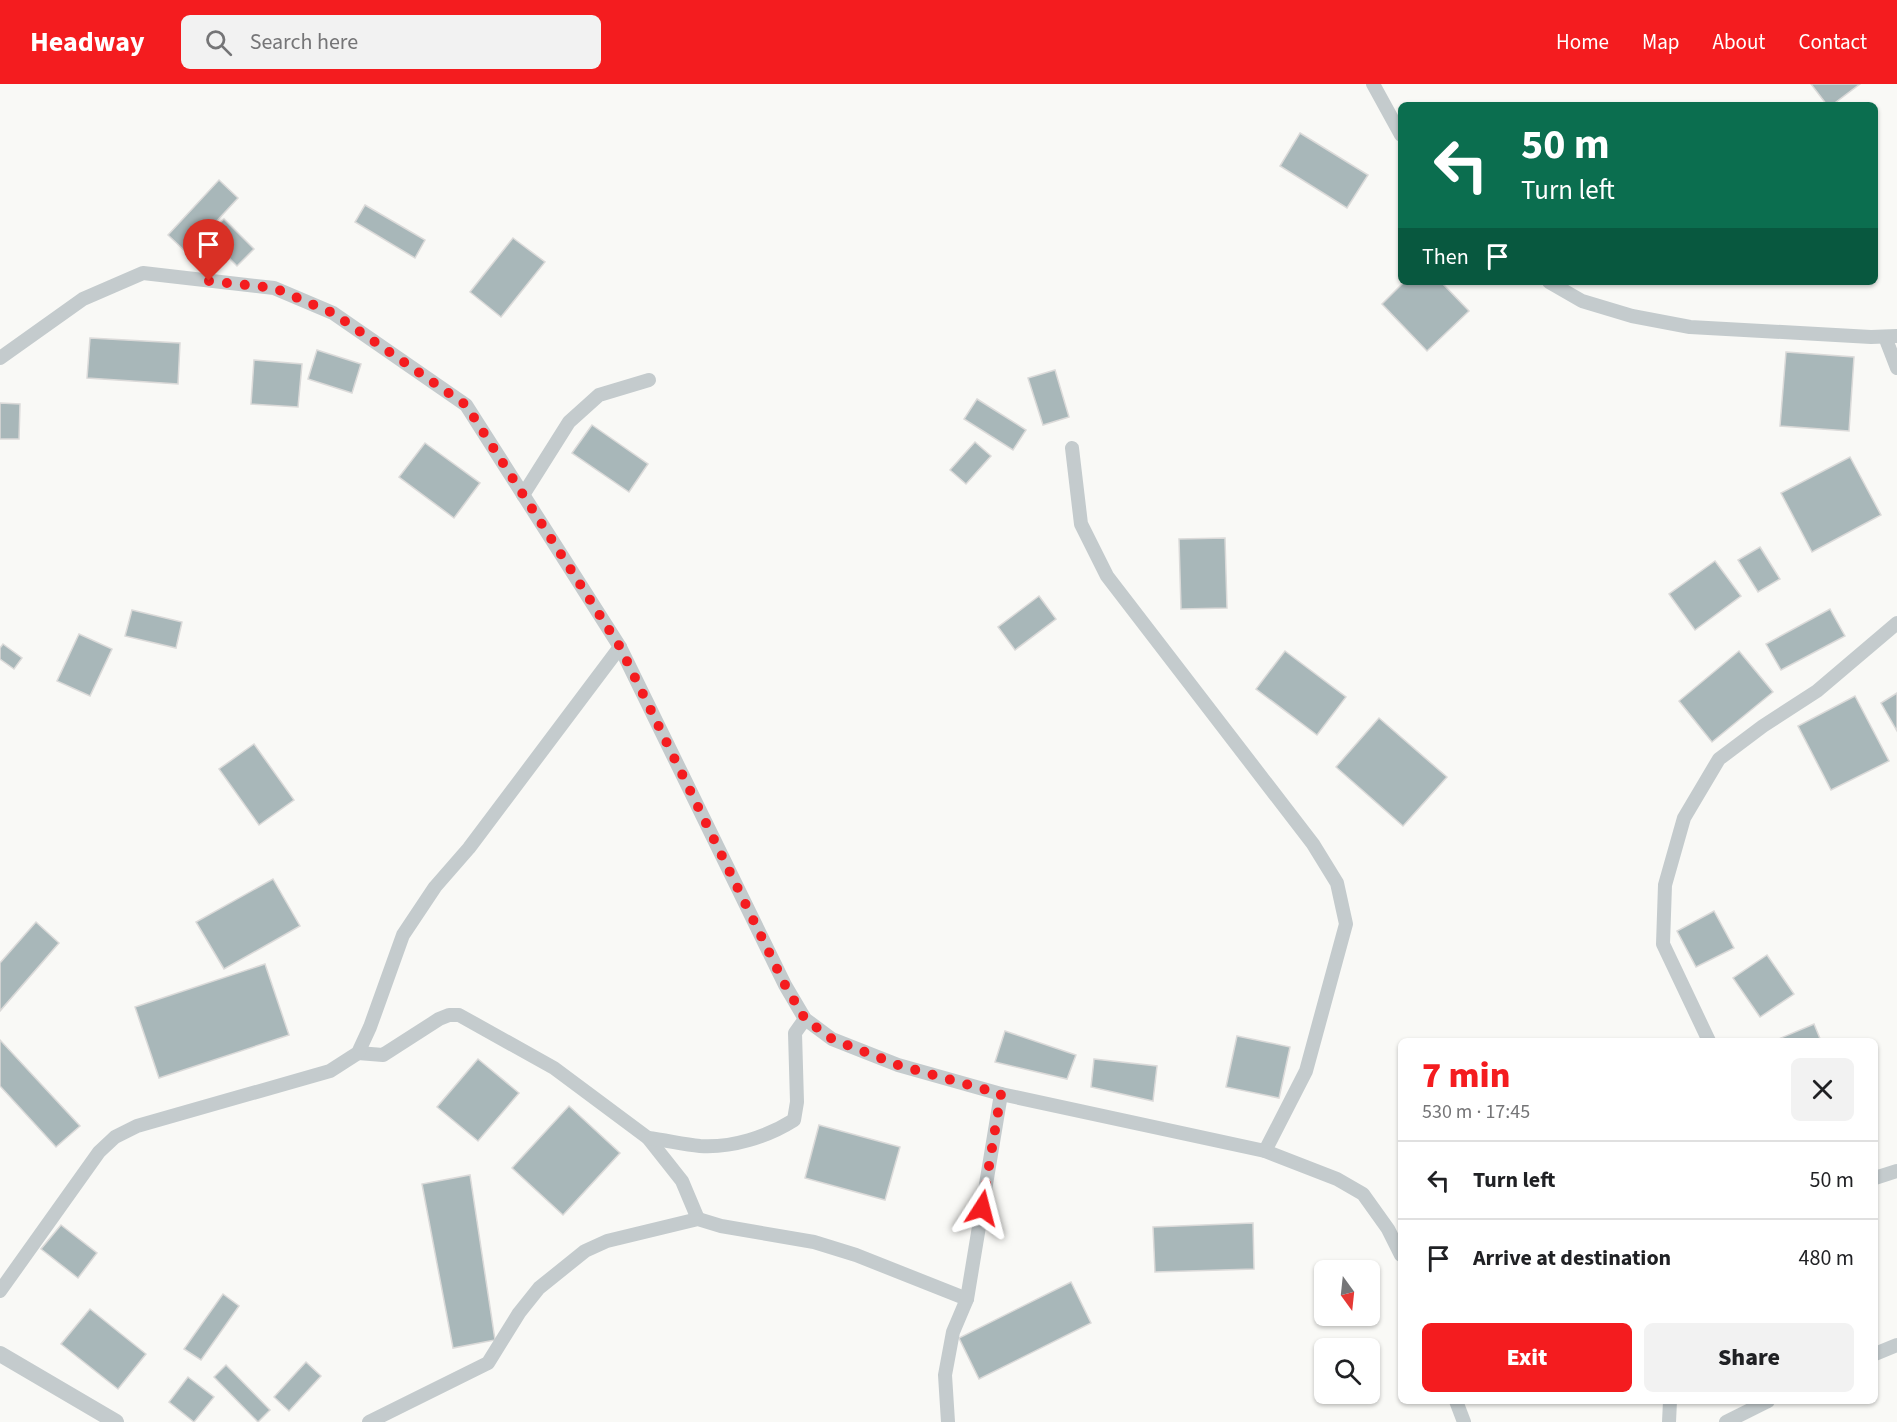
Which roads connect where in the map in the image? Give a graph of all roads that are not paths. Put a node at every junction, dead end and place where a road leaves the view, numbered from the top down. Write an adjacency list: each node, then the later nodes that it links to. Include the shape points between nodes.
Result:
1 (1372, 84): 2 (street)
2 (1398, 130)
3 (1554, 285): 4 (street, via 1582,301 1690,327)
4 (1891, 337): 6 (street)
5 (0, 358): 9 (street, via 83,299 143,273 274,288 333,313 466,405)
6 (1897, 368)
7 (649, 380): 9 (street, via 599,395 568,422)
8 (1072, 448): 17 (street, via 1081,524 1107,576 1313,844 1336,883 1346,924 1306,1071)
9 (523, 495): 11 (street)
10 (1897, 623): 13 (street, via 1817,691 1719,759 1684,818 1665,885 1663,944)
11 (620, 647): 12 (street); 14 (street, via 469,848 435,887 403,935)
12 (805, 1019): 15 (street, via 832,1039 898,1065); 16 (street, via 795,1033 794,1120 778,1131 732,1144 700,1146)
13 (1707, 1038)
14 (358, 1053): 16 (street, via 383,1055 439,1019 459,1015 554,1068); 22 (street, via 330,1071 137,1126 115,1137 99,1152)
15 (1001, 1094): 17 (street); 23 (street)
16 (648, 1137): 20 (street, via 682,1180)
17 (1265, 1151): 21 (street, via 1338,1179 1363,1194)
18 (1897, 1171): 19 (street)
19 (1878, 1177)
20 (698, 1219): 23 (street, via 856,1255); 31 (street, via 607,1241 585,1251 539,1288 488,1363)
21 (1398, 1249)
22 (0, 1291)
23 (967, 1299): 32 (street, via 953,1332 945,1375)
24 (1897, 1345): 25 (street)
25 (1878, 1353)
26 (0, 1354): 30 (street)
27 (1457, 1404): 33 (street)
28 (1671, 1404): 34 (street)
29 (1762, 1404): 35 (street)
30 (116, 1422)
31 (369, 1422)
32 (948, 1422)
33 (1464, 1422)
34 (1669, 1422)
35 (1726, 1422)

